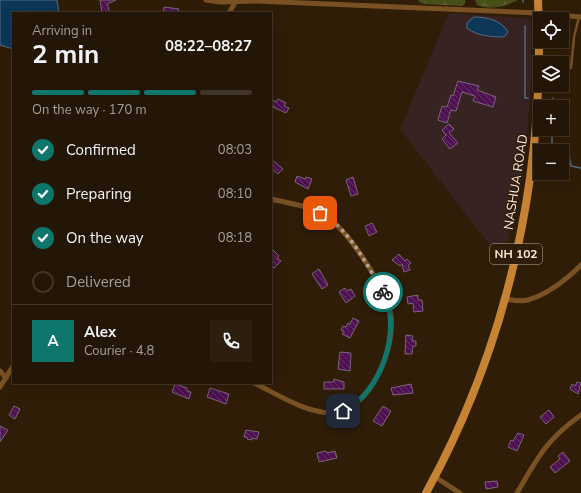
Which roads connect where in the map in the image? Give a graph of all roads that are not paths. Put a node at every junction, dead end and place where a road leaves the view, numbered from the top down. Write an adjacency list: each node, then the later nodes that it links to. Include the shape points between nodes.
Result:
1 (206, 0): 3 (street)
2 (538, 0): 5 (main road, NASHUA ROAD / NH 102)
3 (236, 1): 4 (street); 6 (street)
4 (230, 12)
5 (539, 12)
6 (533, 13)
7 (569, 16): 8 (street)
8 (580, 17): 10 (lane, via 574,37)
9 (539, 48): 13 (main road, NASHUA ROAD / NH 102, via 534,155 523,223)
10 (571, 68)
11 (272, 199): 17 (street, via 320,213 344,232 384,294 391,318 390,336 382,365 371,388 359,402 343,411 330,413 312,410)
12 (581, 265): 13 (street, via 569,277 527,301)
13 (505, 299): 20 (main road, NASHUA ROAD / NH 102, via 473,394)
14 (12, 368): 16 (street)
15 (0, 371): 16 (street)
16 (6, 378): 18 (street)
17 (256, 384)
18 (0, 387)
19 (581, 415): 23 (street, via 564,427 546,446)
20 (434, 477): 21 (main road, NASHUA ROAD / NH 102); 22 (street)
21 (426, 493)
22 (460, 493)
23 (517, 493)

